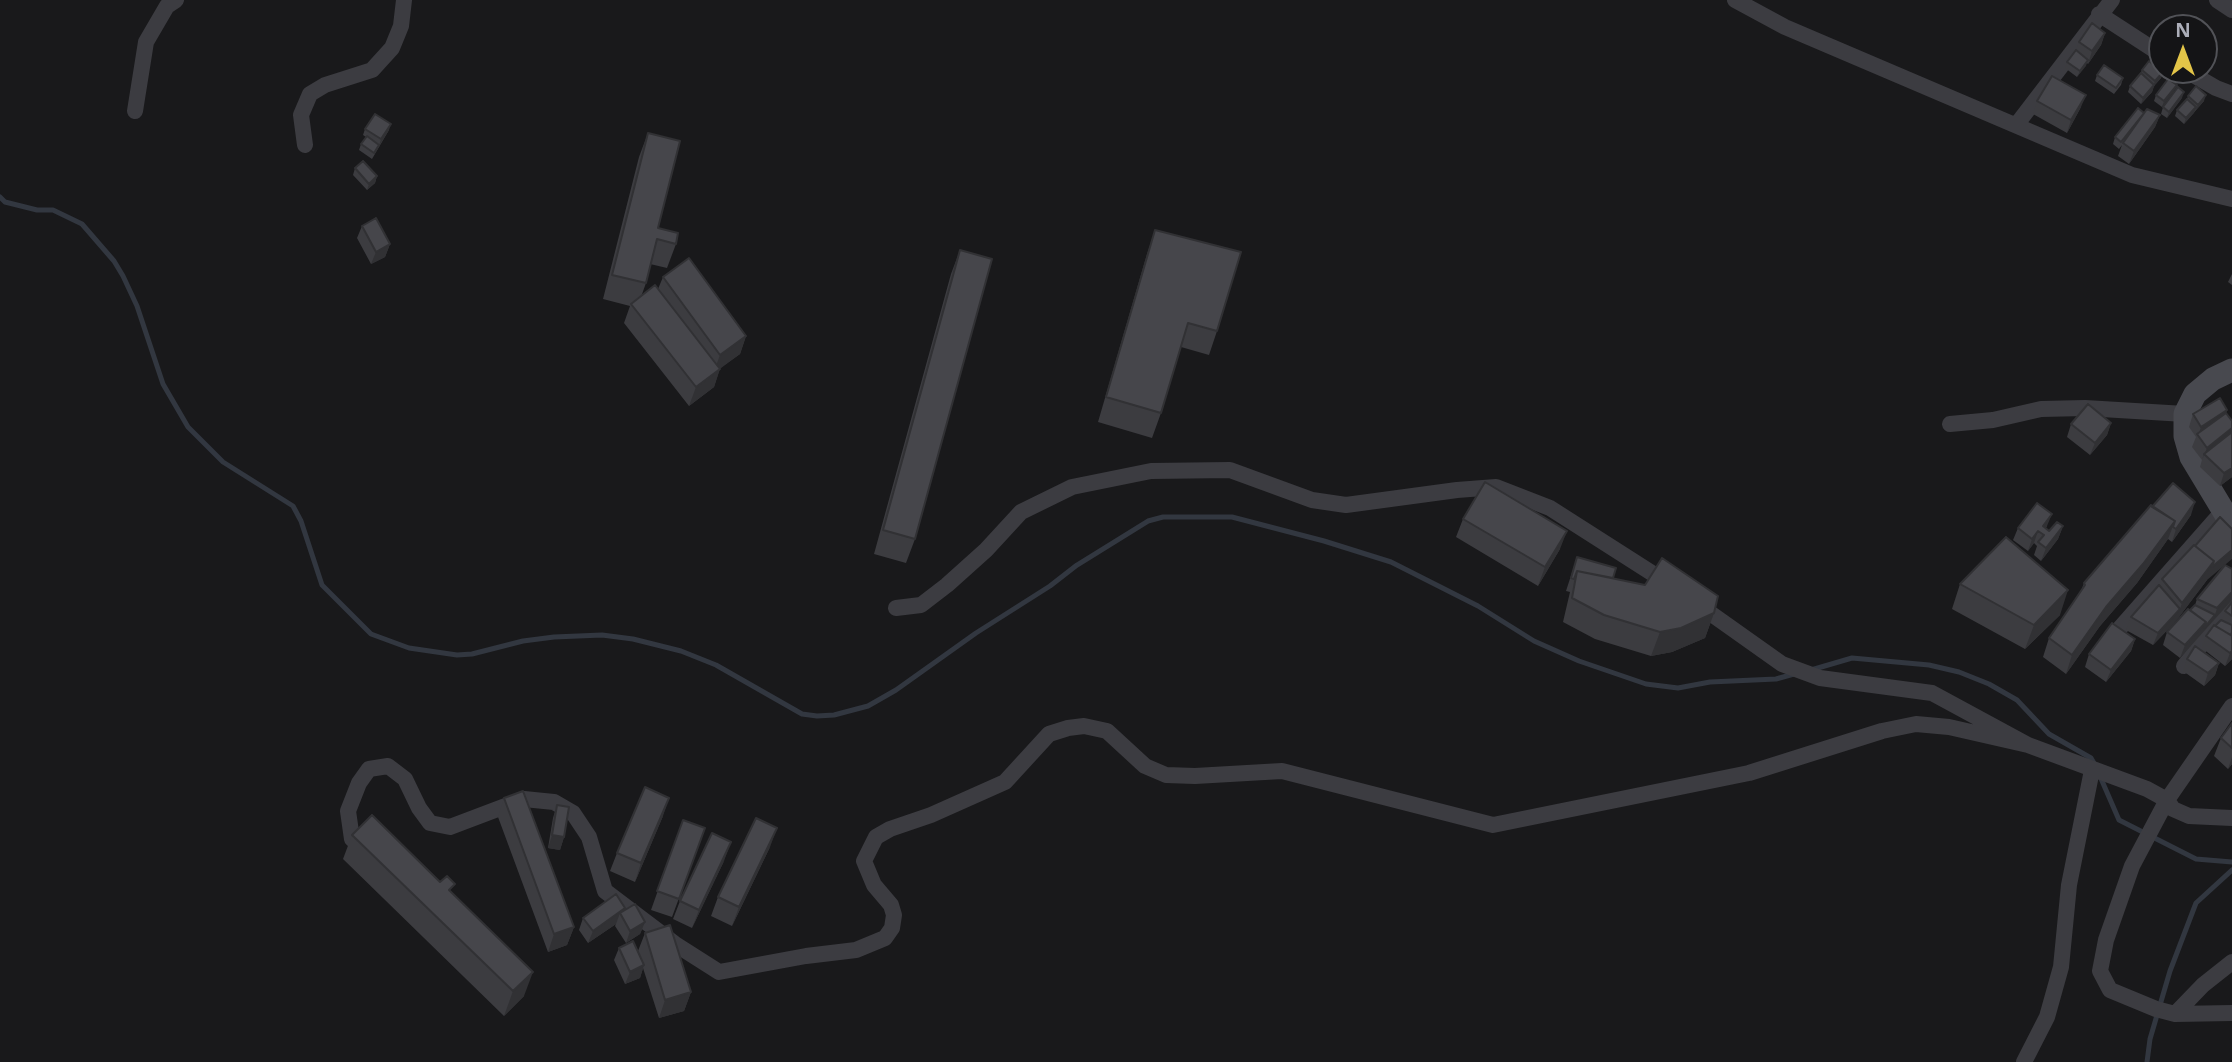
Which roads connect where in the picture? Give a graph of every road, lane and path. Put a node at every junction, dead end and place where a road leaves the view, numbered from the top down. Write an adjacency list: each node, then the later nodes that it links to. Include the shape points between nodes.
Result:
1 (176, 0): 11 (street, via 167,6 146,42)
2 (404, 0): 13 (street, via 392,48 372,70 310,94 301,115)
3 (1735, 0): 12 (street, via 1785,27)
4 (2112, 0): 7 (street)
5 (2217, 0): 6 (street)
6 (2232, 10)
7 (2099, 14): 8 (street); 12 (street)
8 (2148, 46)
9 (2209, 84): 10 (street)
10 (2232, 93)
11 (135, 111)
12 (2017, 124): 14 (street, via 2132,175)
13 (304, 145)
14 (2232, 199)
15 (2232, 370): 16 (street, via 2195,394)
16 (2185, 414): 17 (street, via 2041,409); 18 (street, via 2191,457)
17 (1950, 424)
18 (2227, 518): 21 (street)
19 (896, 608): 24 (street, via 921,605 986,550 1021,512 1072,487 1151,471 1230,470 1312,500 1346,505 1496,487 1562,515 1656,574 1782,664 1821,678 1932,693)
20 (2232, 608): 22 (street)
21 (2120, 628)
22 (2184, 666)
23 (2232, 706): 26 (street)
24 (2028, 744): 25 (street); 28 (street, via 1916,724 1749,773 1493,825 1282,771 1166,775 1145,766 1107,731 1068,728 1049,734 1005,782 876,837 864,861 894,915 886,938 856,950 719,972 605,891 589,837 573,813 554,802 524,799 450,827 430,823 405,779 388,766 369,769 348,811)
25 (2092, 770): 26 (street); 32 (street, via 2069,886 2061,967 2047,1017)
26 (2167, 800): 27 (street, via 2173,809 2189,816); 31 (street, via 2132,866 2100,971 2110,990)
27 (2232, 818)
28 (352, 839)
29 (2232, 962): 31 (street)
30 (2232, 1013): 31 (street)
31 (2175, 1014)
32 (2024, 1062)

